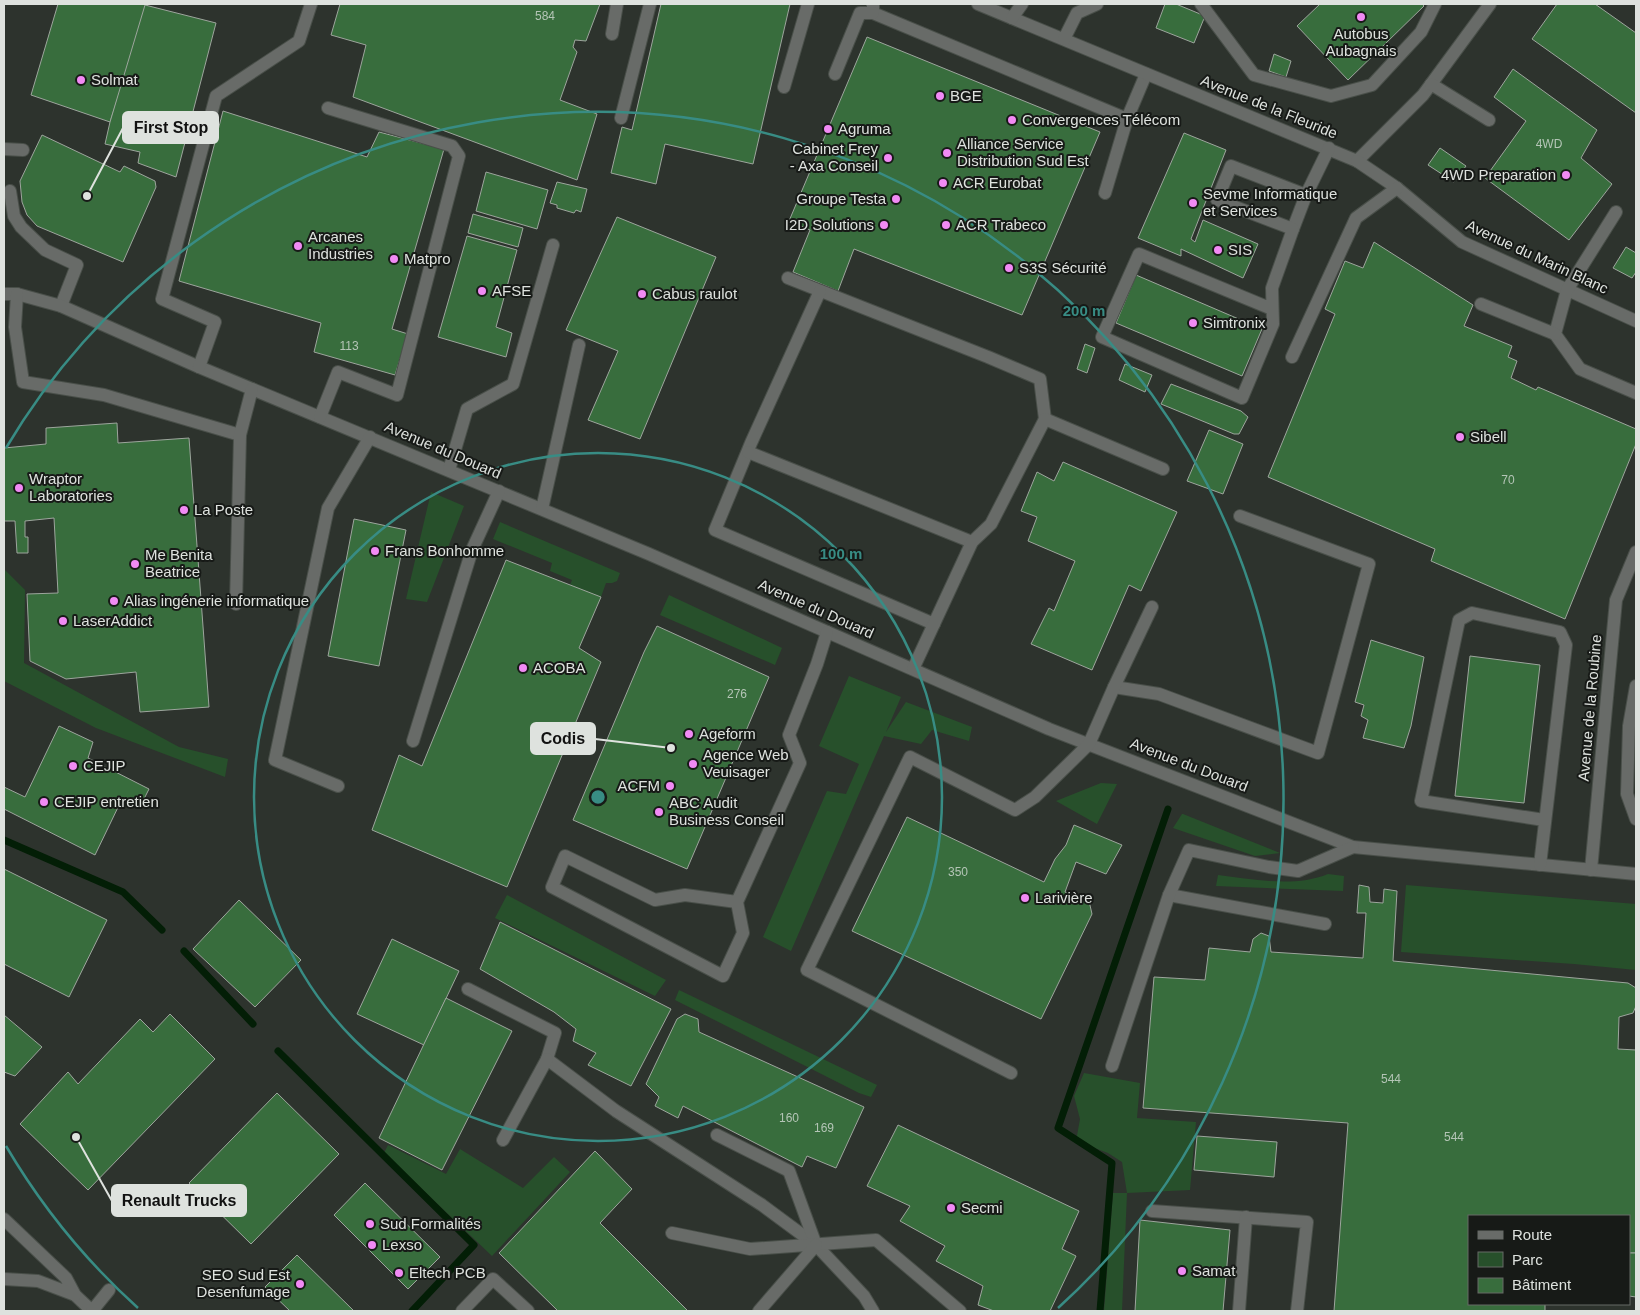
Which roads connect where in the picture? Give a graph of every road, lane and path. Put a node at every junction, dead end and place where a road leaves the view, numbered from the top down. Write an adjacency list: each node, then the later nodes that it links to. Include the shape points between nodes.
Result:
1 (311, 4): 46 (street, via 299,41 216,96 162,299 215,322)
2 (617, 4): 14 (street)
3 (650, 4): 21 (street)
4 (808, 4): 19 (street)
5 (978, 4): 11 (street, Avenue de la Fleuride)
6 (1022, 4): 13 (street)
7 (1097, 4): 15 (street, via 1077,14)
8 (1201, 4): 9 (street, via 1254,75 1330,96 1372,85 1421,32)
9 (1435, 4)
10 (1490, 4): 18 (street)
11 (996, 7): 13 (street, Avenue de la Fleuride)
12 (873, 8): 16 (street, via 860,13); 22 (street)
13 (1012, 18): 15 (street, Avenue de la Fleuride)
14 (612, 34)
15 (1064, 39): 17 (street, Avenue de la Fleuride)
16 (835, 74)
17 (1146, 74): 22 (street); 24 (street, Avenue de la Fleuride)
18 (1431, 84): 23 (street); 27 (street, via 1423,96)
19 (784, 87)
20 (328, 108): 49 (street, via 452,146 460,156 397,395 338,372)
21 (621, 118)
22 (1127, 119): 30 (street)
23 (1489, 120)
24 (1329, 148): 27 (street, Avenue de la Fleuride); 31 (street)
25 (4, 149): 26 (street)
26 (23, 150)
27 (1357, 161): 28 (street, Avenue du Marin Blanc)
28 (1397, 188): 36 (street, Avenue du Marin Blanc, via 1462,242); 45 (street, via 1356,218)
29 (10, 191): 40 (street, via 14,216 21,227 45,250 77,265)
30 (1106, 192)
31 (1306, 195): 33 (street); 33 (street, via 1231,166 1217,200)
32 (1616, 212): 36 (street)
33 (1293, 229): 41 (street, via 1272,288)
34 (552, 245): 55 (street, via 513,384 467,409)
35 (788, 278): 37 (street)
36 (1567, 290): 42 (street, Avenue du Marin Blanc); 43 (street)
37 (820, 291): 50 (street, via 1040,380); 53 (street)
38 (10, 294): 40 (street, Avenue du Douard); 51 (street, via 23,382 104,395)
39 (1481, 304): 43 (street)
40 (61, 306): 46 (street, Avenue du Douard)
41 (1272, 309): 41 (street, via 1273,324 1242,398 1102,337 1139,254)
42 (1636, 321)
43 (1555, 334): 48 (street, via 1580,369)
44 (579, 345): 57 (street)
45 (1292, 358)
46 (199, 367): 47 (street, Avenue du Douard)
47 (252, 389): 49 (street, Avenue du Douard); 51 (street)
48 (1636, 393)
49 (320, 417): 52 (street, Avenue du Douard)
50 (1045, 418): 54 (street); 59 (street, via 991,524)
51 (240, 435): 62 (street)
52 (370, 438): 55 (street, Avenue du Douard); 71 (street, via 328,508 275,760)
53 (748, 452): 59 (street); 64 (street, via 715,530)
54 (1163, 468)
55 (448, 470): 56 (street, Avenue du Douard)
56 (499, 491): 57 (street, Avenue du Douard); 69 (street, via 472,550)
57 (542, 509): 65 (street, Avenue du Douard)
58 (1240, 516): 68 (street, via 1368,564 1318,753 1159,694)
59 (972, 542): 64 (street)
60 (1636, 552): 61 (street, Avenue de la Roubine)
61 (1631, 580): 76 (street, Avenue de la Roubine, via 1616,600)
62 (236, 604)
63 (1152, 607): 68 (street)
64 (934, 624): 66 (street)
65 (827, 632): 66 (street, Avenue du Douard); 79 (street, via 789,735 800,762)
66 (913, 669): 70 (street, Avenue du Douard)
67 (1636, 686): 72 (street, via 1629,726 1626,794)
68 (1114, 687): 70 (street)
69 (413, 741)
70 (1089, 744): 74 (street, Avenue du Douard); 84 (street, via 1035,797 1015,810 910,757 806,970)
71 (338, 786)
72 (1636, 819)
73 (1544, 820): 73 (street, via 1566,645 1560,632 1472,613 1459,620 1420,800); 75 (street)
74 (1353, 847): 75 (street, Avenue du Douard); 78 (street, via 1298,870 1269,868 1189,850)
75 (1540, 865): 76 (street, Avenue du Douard)
76 (1591, 870): 77 (street, Avenue du Douard)
77 (1636, 874)
78 (1169, 895): 80 (street); 83 (street)
79 (737, 902): 79 (street, via 743,933 723,976 552,887 564,856 655,900 685,895)
80 (1326, 924)
81 (468, 988): 82 (street, via 555,1033)
82 (547, 1059): 86 (street); 91 (street, via 616,1111)
83 (1112, 1066)
84 (1011, 1072)
85 (717, 1135): 91 (street, via 789,1171)
86 (504, 1140)
87 (1152, 1211): 88 (street)
88 (1246, 1217): 101 (street); 102 (street, via 1307,1222)
89 (4, 1219): 94 (street, via 66,1278)
90 (672, 1233): 91 (street, via 750,1249)
91 (816, 1245): 98 (street); 99 (street, via 864,1296); 100 (street, via 876,1240)
92 (4, 1279): 94 (street, via 38,1281)
93 (109, 1290): 95 (street)
94 (76, 1295): 95 (street)
95 (92, 1311)
96 (462, 1311): 97 (street, via 493,1279)
97 (528, 1311)
98 (758, 1311)
99 (873, 1311)
100 (960, 1311)
101 (1239, 1311)
102 (1297, 1311)

